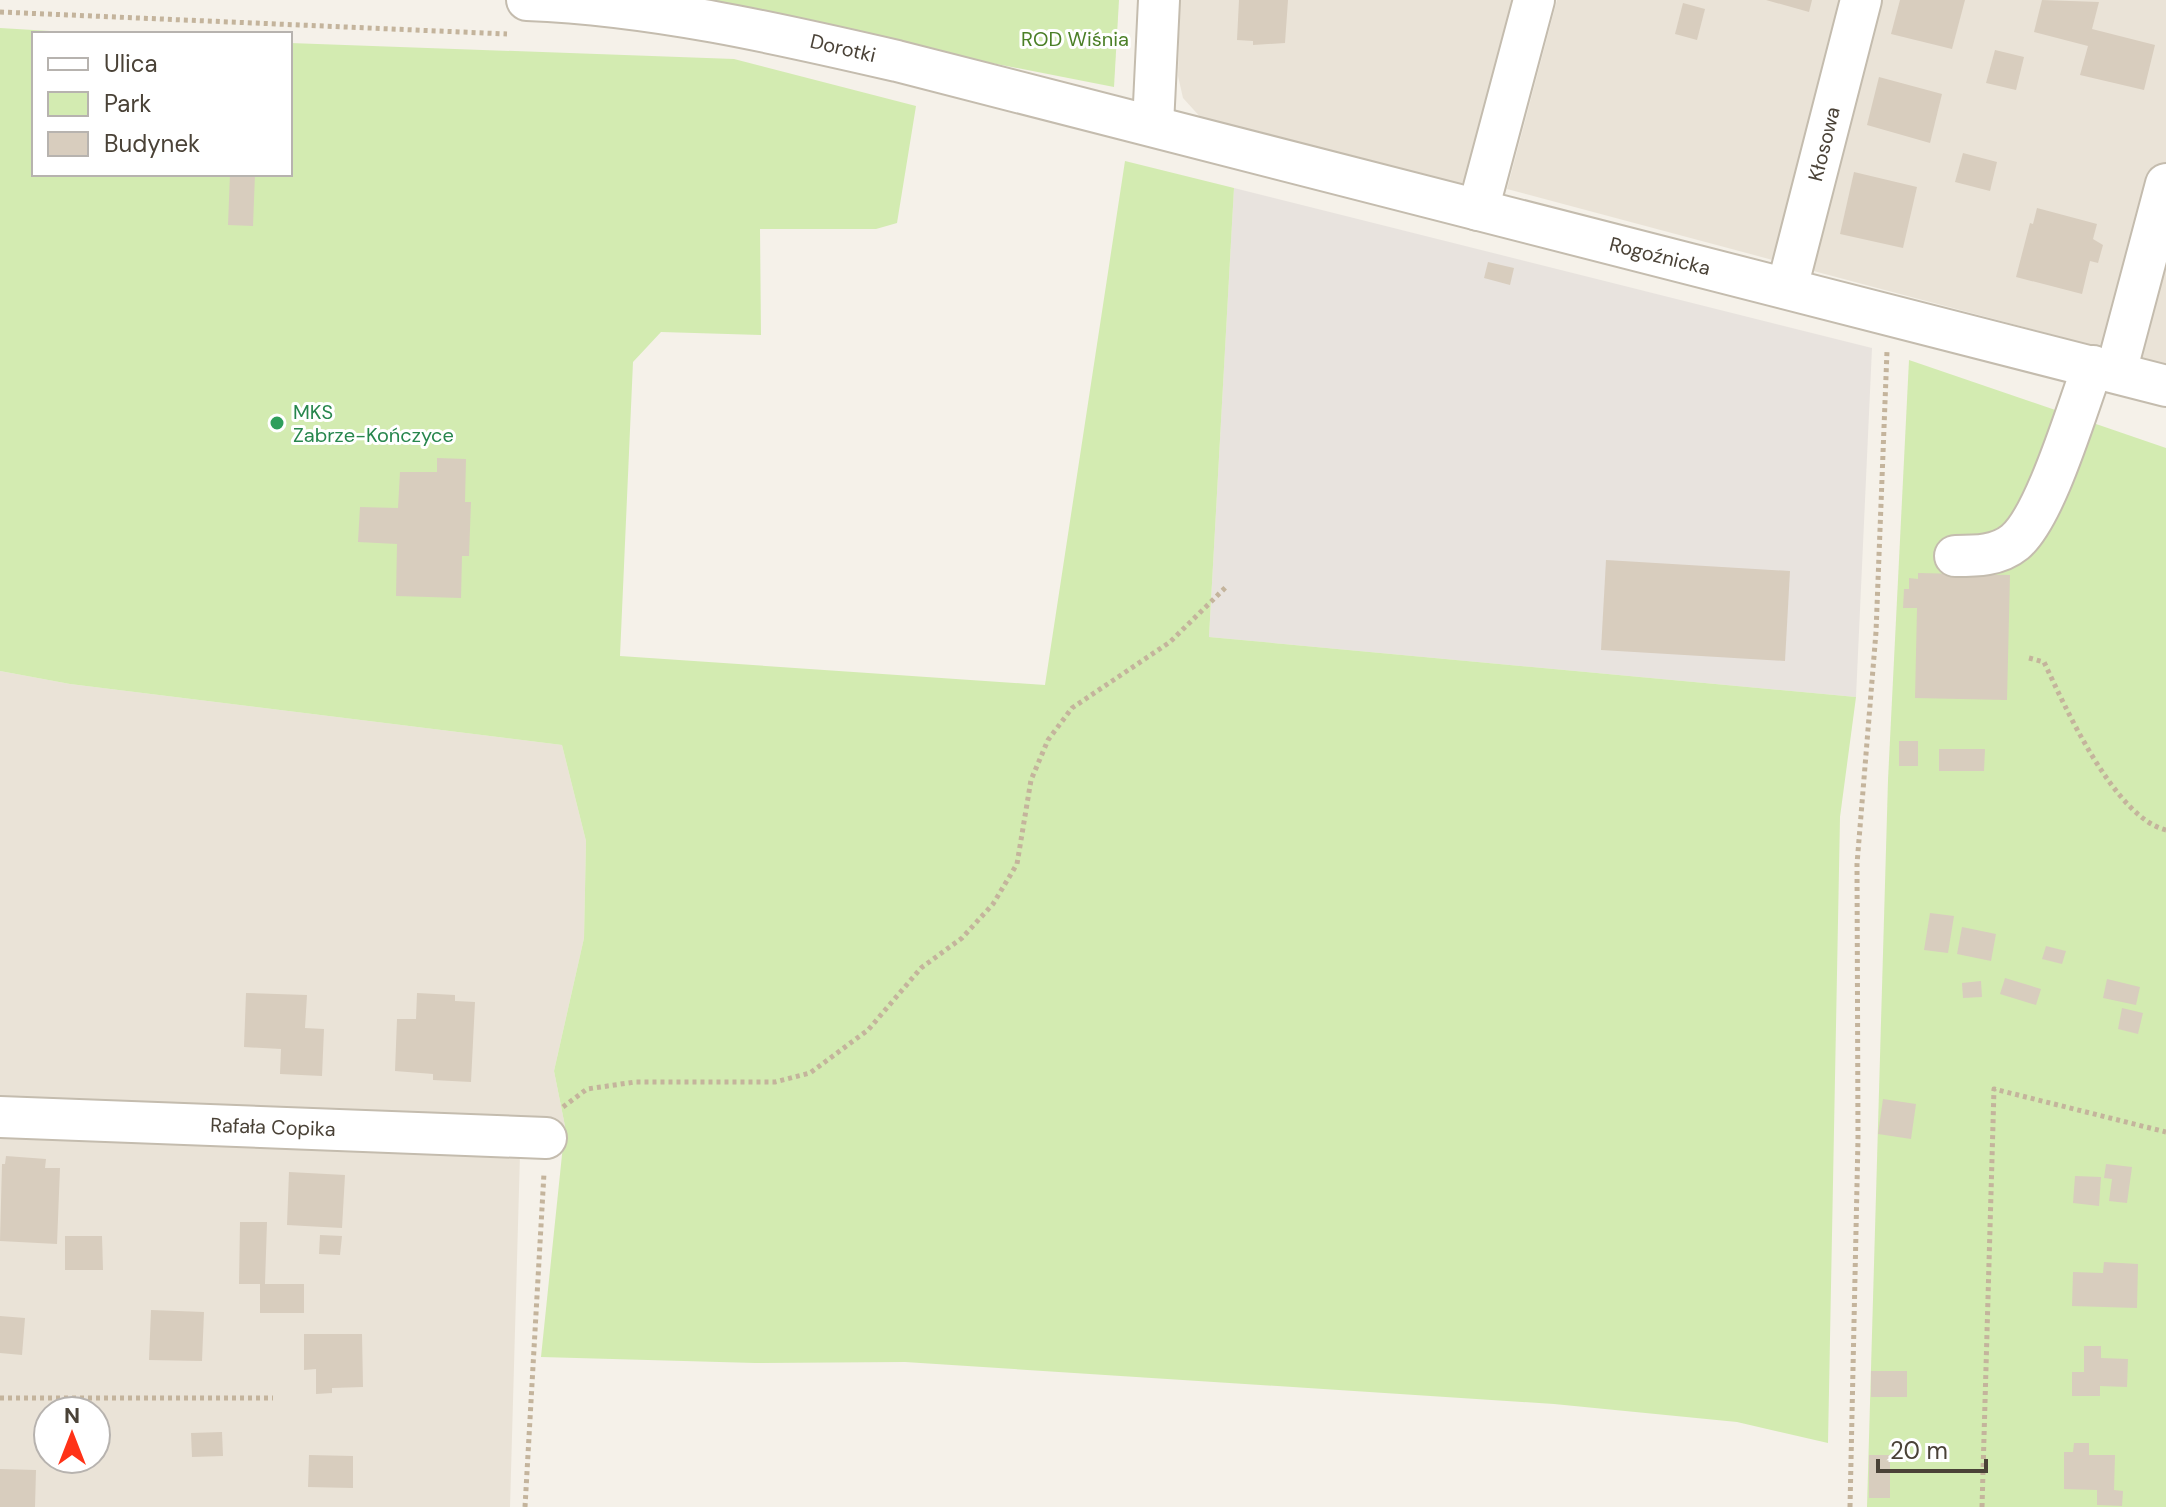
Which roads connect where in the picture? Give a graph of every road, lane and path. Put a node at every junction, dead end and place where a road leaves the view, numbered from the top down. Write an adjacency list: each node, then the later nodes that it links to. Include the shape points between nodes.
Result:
1 (1159, 0): 6 (street)
2 (1534, 0): 8 (street)
3 (1861, 0): 9 (street, Kłosowa)
4 (0, 12): 5 (path)
5 (519, 17): 6 (street, Dorotki, via 638,10 771,32)
6 (1153, 125): 8 (street, Rogoźnicka)
7 (2166, 184): 11 (street)
8 (1478, 210): 9 (street, Rogoźnicka)
9 (1787, 288): 10 (street, Rogoźnicka)
10 (1888, 314): 11 (street, Rogoźnicka); 23 (path, via 1876,632 1857,864)
11 (2104, 369): 12 (street, Rogoźnicka); 13 (street, via 2029,527 1995,553)
12 (2166, 386)
13 (1955, 556)
14 (1227, 586): 19 (path, via 1170,642 1072,708 1048,740 1031,780 1017,864 993,904 962,938 921,968 868,1030 810,1073 775,1082 635,1082 587,1089 561,1109)
15 (2029, 658): 16 (path, via 2044,662 2107,778 2145,821)
16 (2166, 830)
17 (0, 1117): 19 (street, Rafała Copika)
18 (2166, 1132): 24 (path, via 1994,1089)
19 (546, 1138): 22 (path)
20 (0, 1398): 21 (path)
21 (273, 1398)
22 (525, 1507)
23 (1850, 1507)
24 (1982, 1507)

